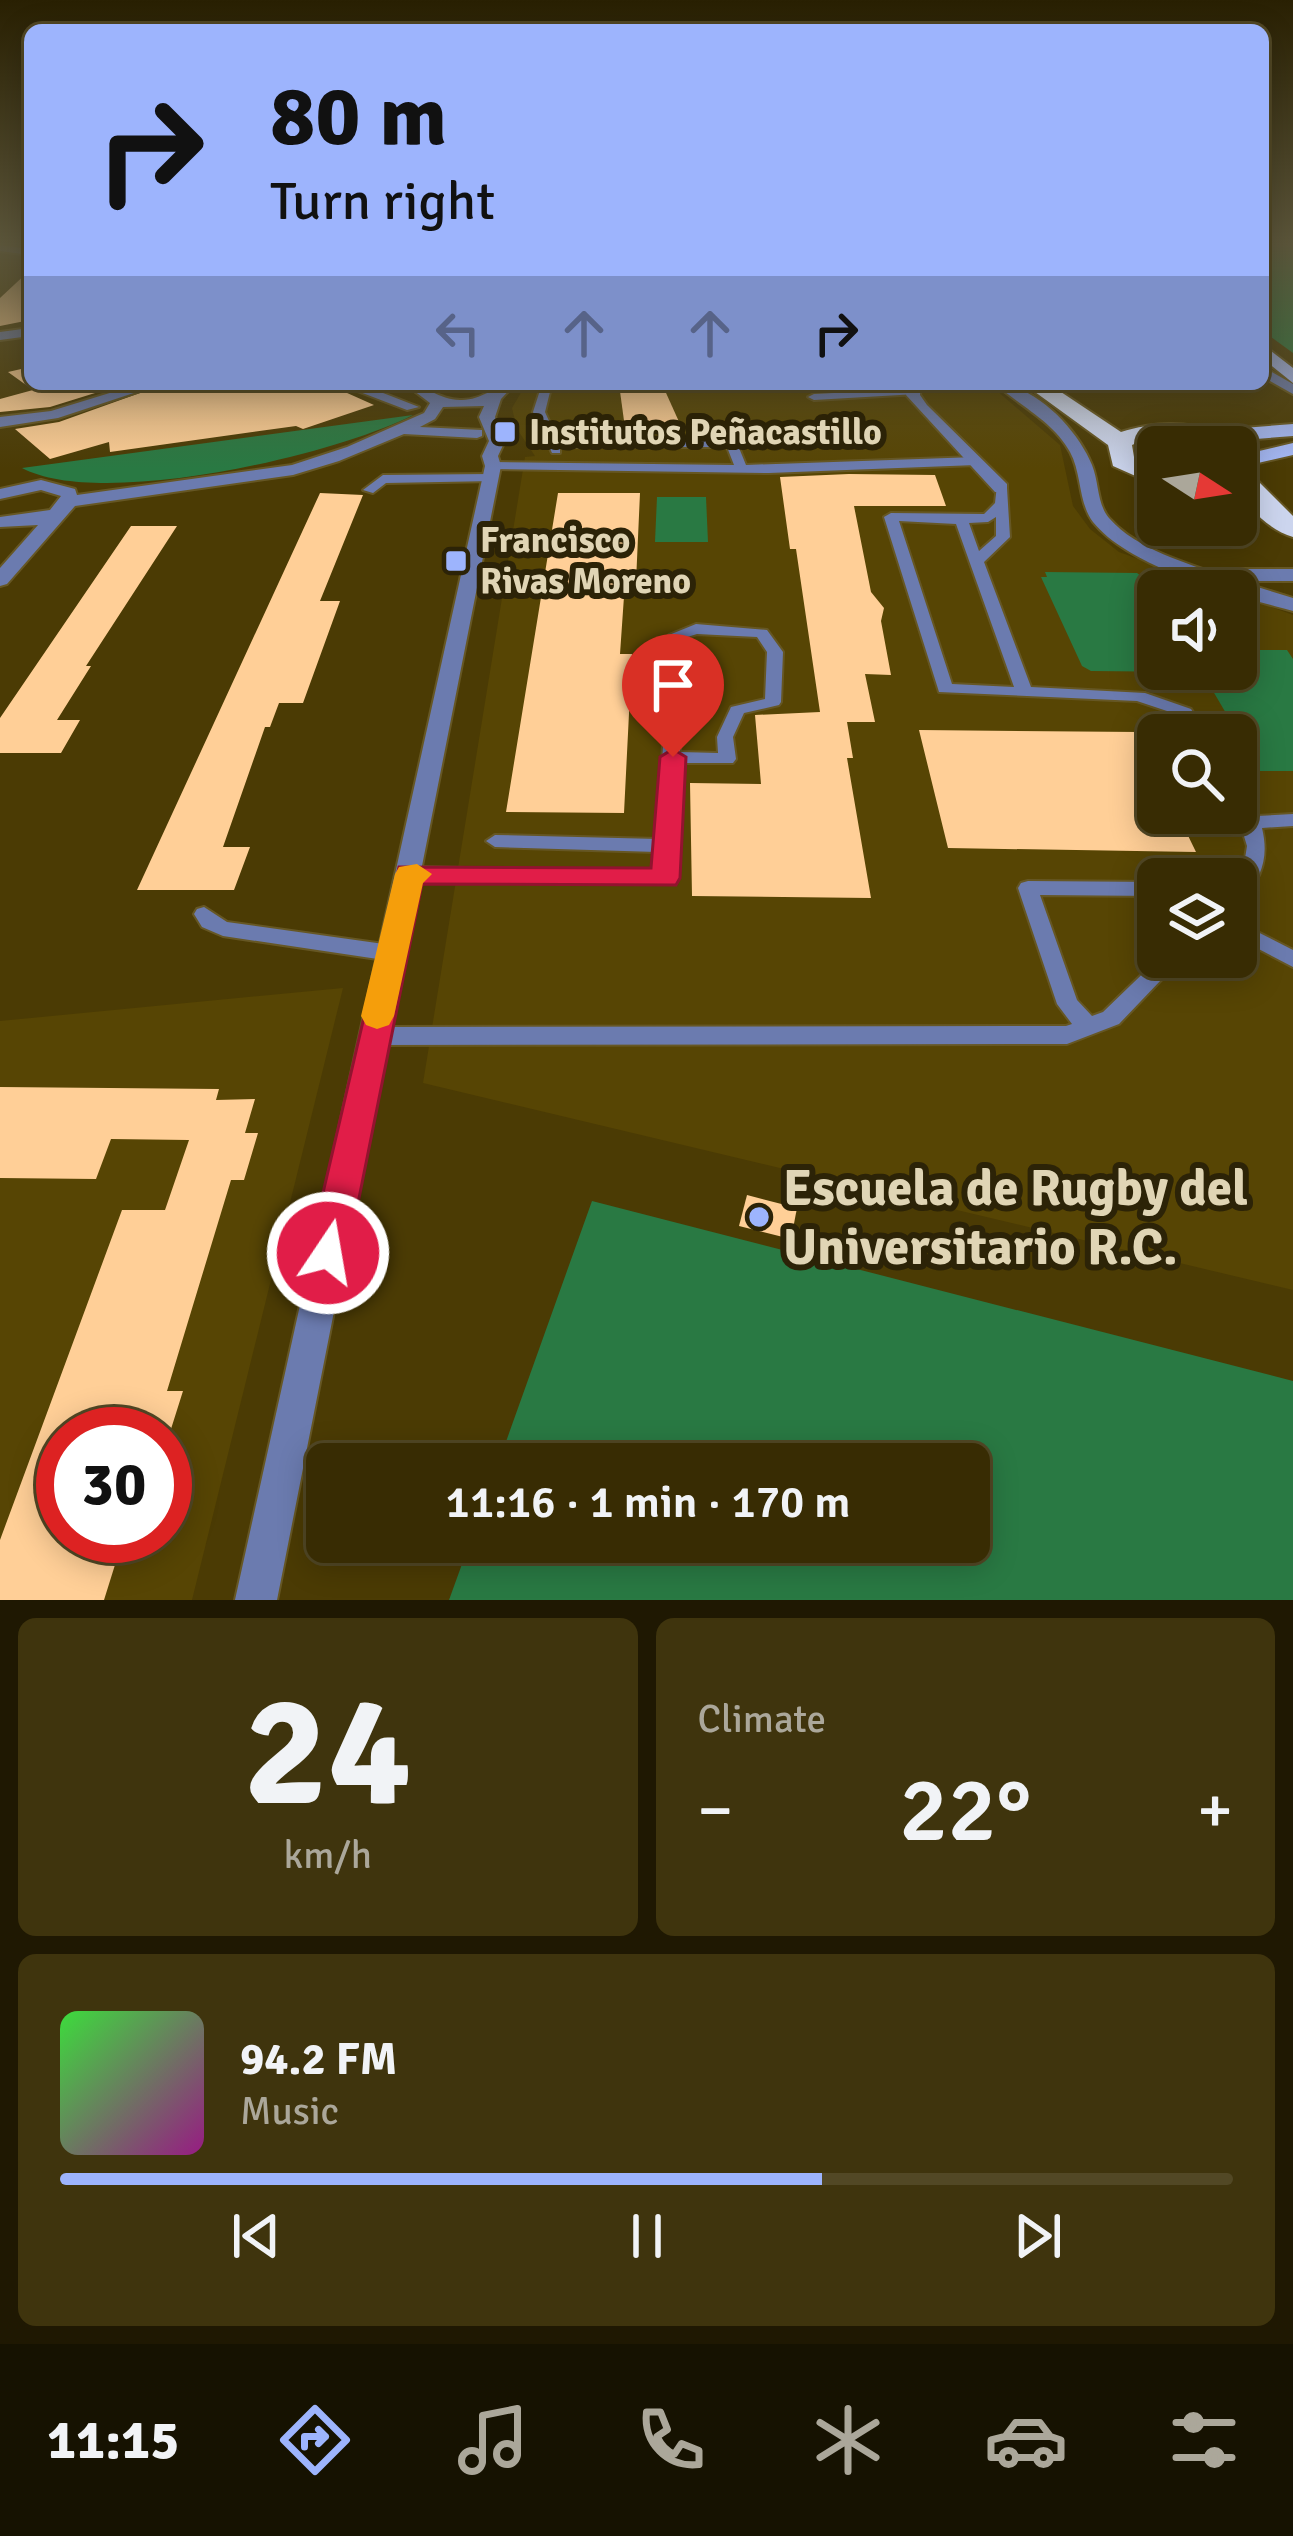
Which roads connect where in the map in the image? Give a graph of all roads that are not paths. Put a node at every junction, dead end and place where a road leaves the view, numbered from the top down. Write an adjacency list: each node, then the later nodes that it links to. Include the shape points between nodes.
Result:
1 (1269, 354): 2 (main road)
2 (1293, 380)
3 (134, 390): 18 (street)
4 (363, 390): 16 (street)
5 (420, 390): 15 (street)
6 (502, 390): 14 (street)
7 (545, 390): 25 (lane, via 539,412)
8 (894, 390): 13 (lane)
9 (915, 390): 29 (street, via 922,408)
10 (1011, 390): 45 (street, via 1060,429 1112,532)
11 (1044, 390): 24 (highway)
12 (1077, 390): 19 (highway)
13 (814, 398)
14 (494, 399): 15 (street); 17 (street)
15 (444, 403): 22 (street); 27 (street)
16 (412, 407)
17 (487, 417): 27 (street); 27 (street, via 497,441)
18 (0, 422)
19 (1146, 426)
20 (1293, 430): 21 (main road)
21 (1257, 433)
22 (391, 435): 27 (street, via 443,429); 37 (street, via 272,474)
23 (1137, 437): 24 (highway)
24 (1120, 442): 31 (highway, via 1122,461)
25 (554, 443): 30 (lane); 32 (lane, via 731,443)
26 (1293, 449): 28 (main road)
27 (484, 451): 30 (lane); 34 (lane); 56 (street)
28 (1257, 458)
29 (976, 461): 32 (lane); 35 (street)
30 (559, 467): 32 (lane)
31 (1137, 468)
32 (742, 469)
33 (4, 487): 37 (street)
34 (369, 490)
35 (1001, 496): 38 (lane, via 988,518); 44 (lane, via 1003,537)
36 (1257, 499): 41 (highway)
37 (61, 501): 39 (street); 42 (street, via 44,532)
38 (961, 520): 44 (lane); 49 (lane, via 891,517 945,689)
39 (6, 523): 42 (street)
40 (1257, 528): 43 (highway)
41 (1293, 529)
42 (28, 542): 47 (street)
43 (1293, 551)
44 (977, 561): 49 (lane)
45 (1190, 567): 46 (street); 48 (street)
46 (1293, 575)
47 (0, 580)
48 (1293, 605)
49 (1024, 692): 50 (lane, via 1164,701)
50 (1186, 714)
51 (673, 757): 51 (lane, via 727,759 725,737 737,710 772,702 775,652 762,633 677,635); 55 (lane)
52 (1293, 820): 53 (lane)
53 (1257, 822)
54 (495, 841): 55 (lane)
55 (668, 846): 56 (lane, via 665,878)
56 (410, 874): 60 (street)
57 (1137, 889): 63 (lane, via 1028,889 1067,1004)
58 (204, 914): 60 (lane, via 223,929)
59 (1257, 939): 61 (lane)
60 (391, 952): 64 (street)
61 (1293, 958)
62 (1152, 978): 63 (lane)
63 (1090, 1028): 64 (lane, via 1067,1036)
64 (373, 1036): 65 (street)
65 (256, 1600)

